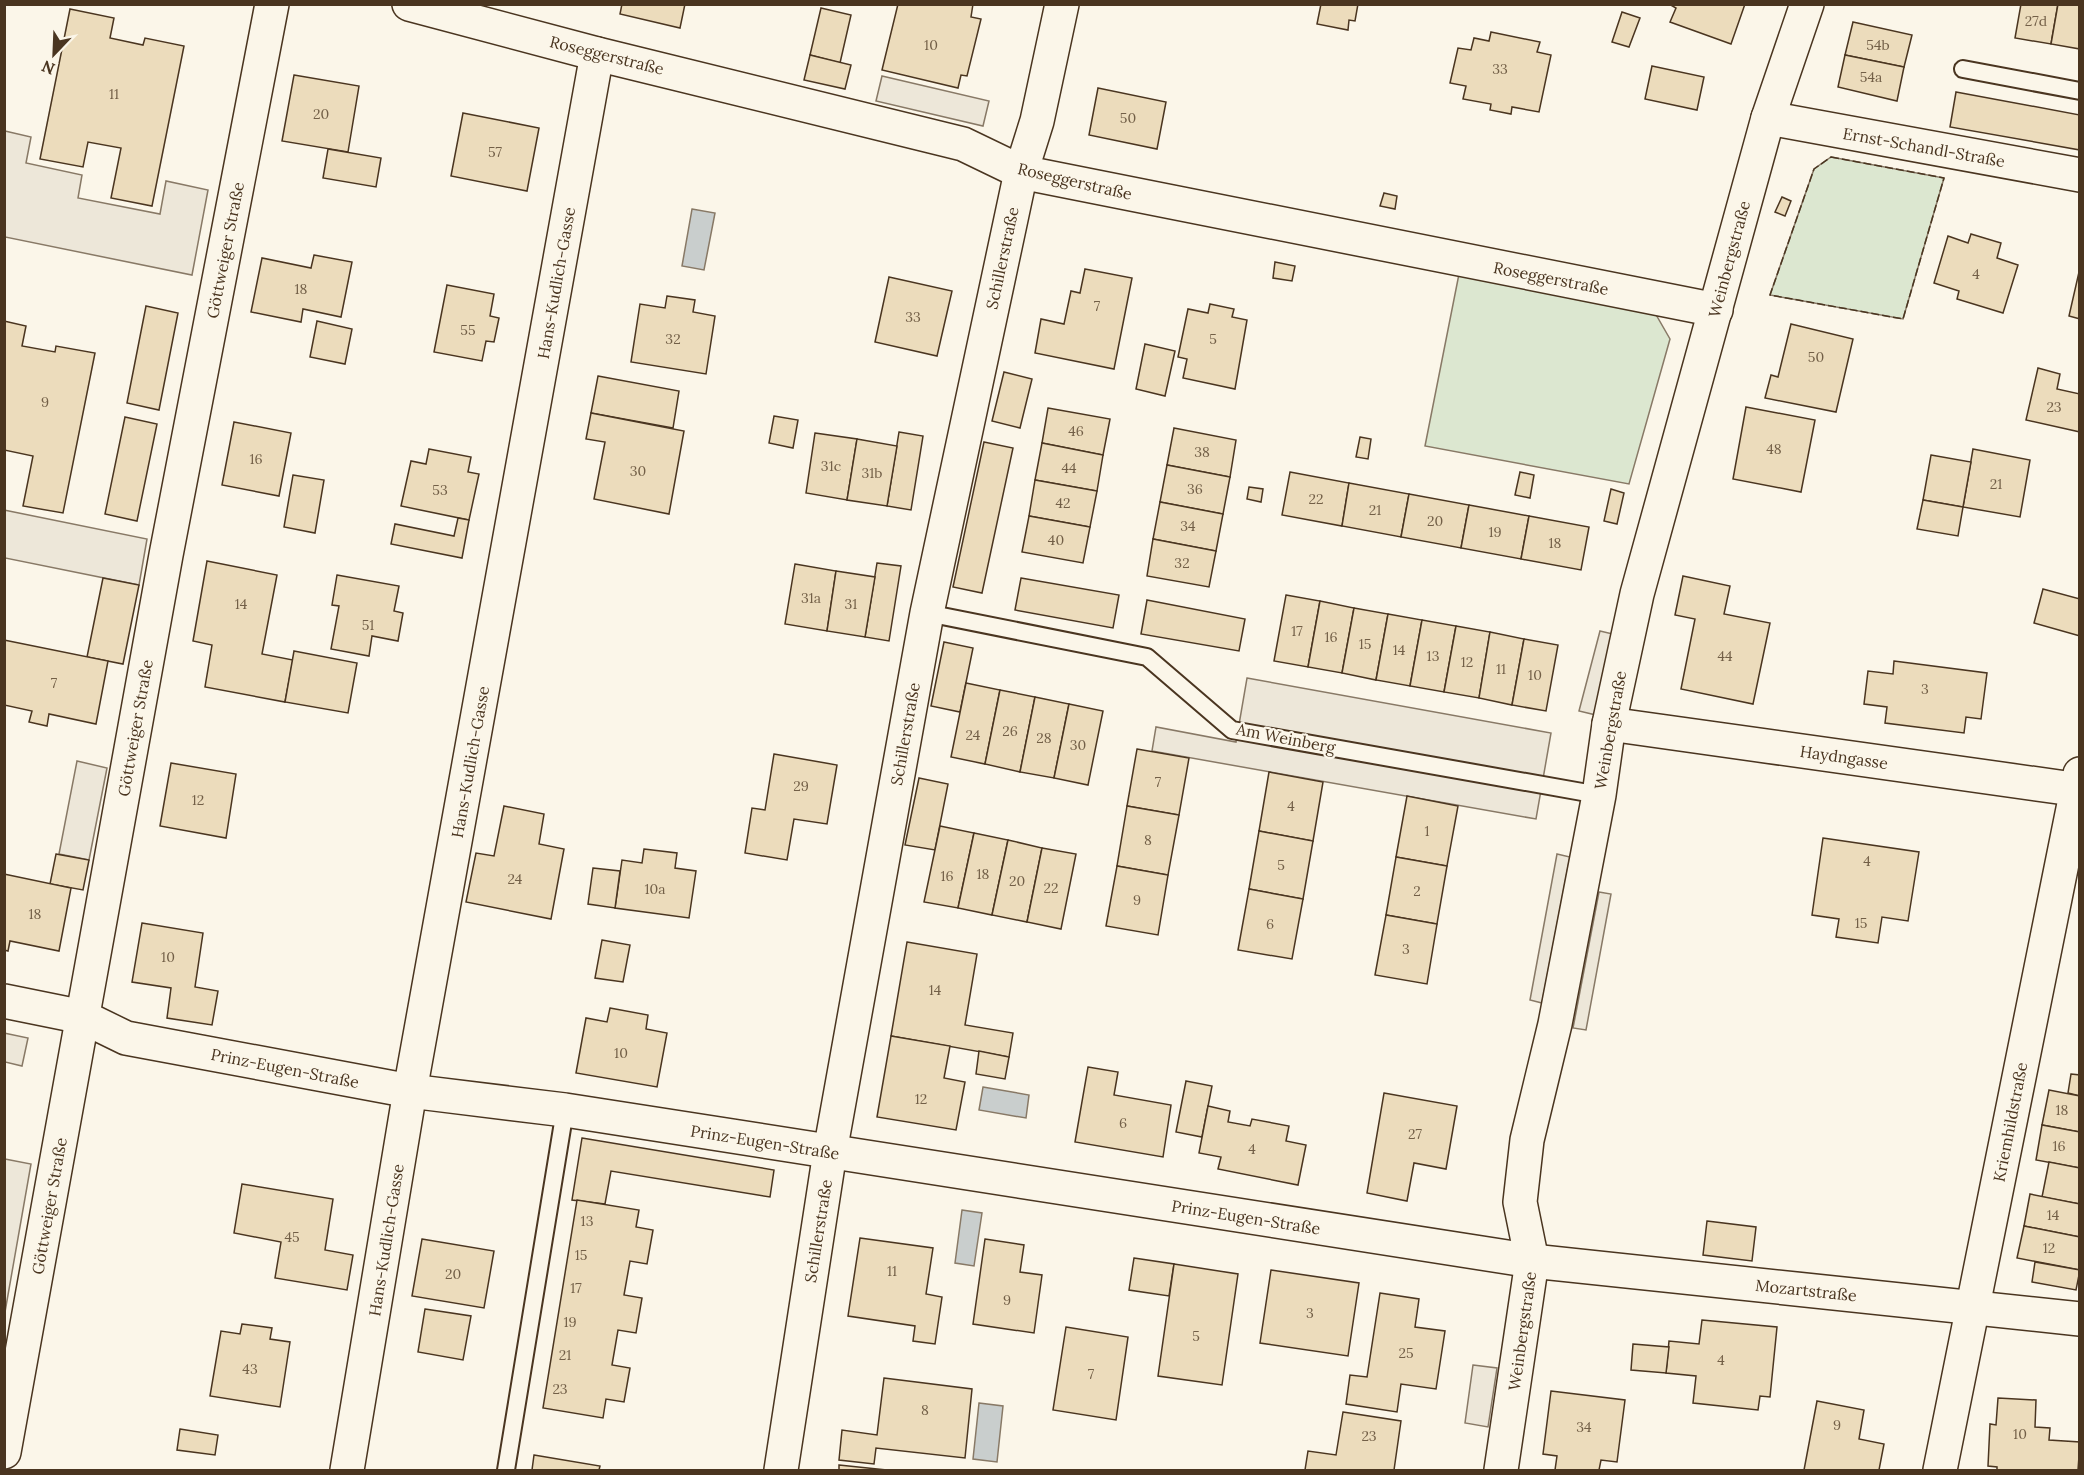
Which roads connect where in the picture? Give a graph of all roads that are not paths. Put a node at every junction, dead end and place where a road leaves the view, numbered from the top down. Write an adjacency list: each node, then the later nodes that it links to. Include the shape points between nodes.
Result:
1 (272, 4): 17 (street, Göttweiger Straße, via 166,555)
2 (409, 4): 5 (street, Roseggerstraße)
3 (1062, 4): 9 (street, Schillerstraße)
4 (1807, 4): 8 (street, Weinbergstraße)
5 (597, 54): 9 (street, Roseggerstraße, via 963,144); 18 (street, Hans-Kudlich-Gasse)
6 (1963, 69): 7 (lane)
7 (2079, 91)
8 (1768, 118): 10 (street, Ernst-Schandl-Straße); 11 (street, Weinbergstraße)
9 (1021, 172): 11 (street, Roseggerstraße); 12 (street, Schillerstraße)
10 (2079, 175)
11 (1716, 310): 13 (street, Weinbergstraße, via 1637,594)
12 (927, 613): 15 (lane, Am Weinberg, via 1147,657 1232,730); 20 (street, Schillerstraße)
13 (1609, 724): 14 (street, Haydngasse); 15 (street, Weinbergstraße)
14 (2078, 785): 22 (street, Kriemhildstraße)
15 (1599, 795): 21 (street, Weinbergstraße, via 1555,1024 1527,1140 1520,1203)
16 (4, 1001): 17 (street, Prinz-Eugen-Straße)
17 (83, 1017): 18 (street, Prinz-Eugen-Straße, via 126,1038); 24 (street, Göttweiger Straße)
18 (410, 1091): 19 (street, Prinz-Eugen-Straße); 25 (street, Hans-Kudlich-Gasse)
19 (565, 1110): 20 (street, Prinz-Eugen-Straße); 26 (lane)
20 (830, 1152): 21 (street, Prinz-Eugen-Straße); 27 (street, Schillerstraße)
21 (1532, 1261): 22 (street, Mozartstraße); 28 (street, Weinbergstraße)
22 (1974, 1307): 23 (street, Mozartstraße); 29 (street, Kriemhildstraße)
23 (2079, 1319)
24 (4, 1452)
25 (347, 1470)
26 (506, 1470)
27 (781, 1470)
28 (1501, 1470)
29 (1940, 1470)

